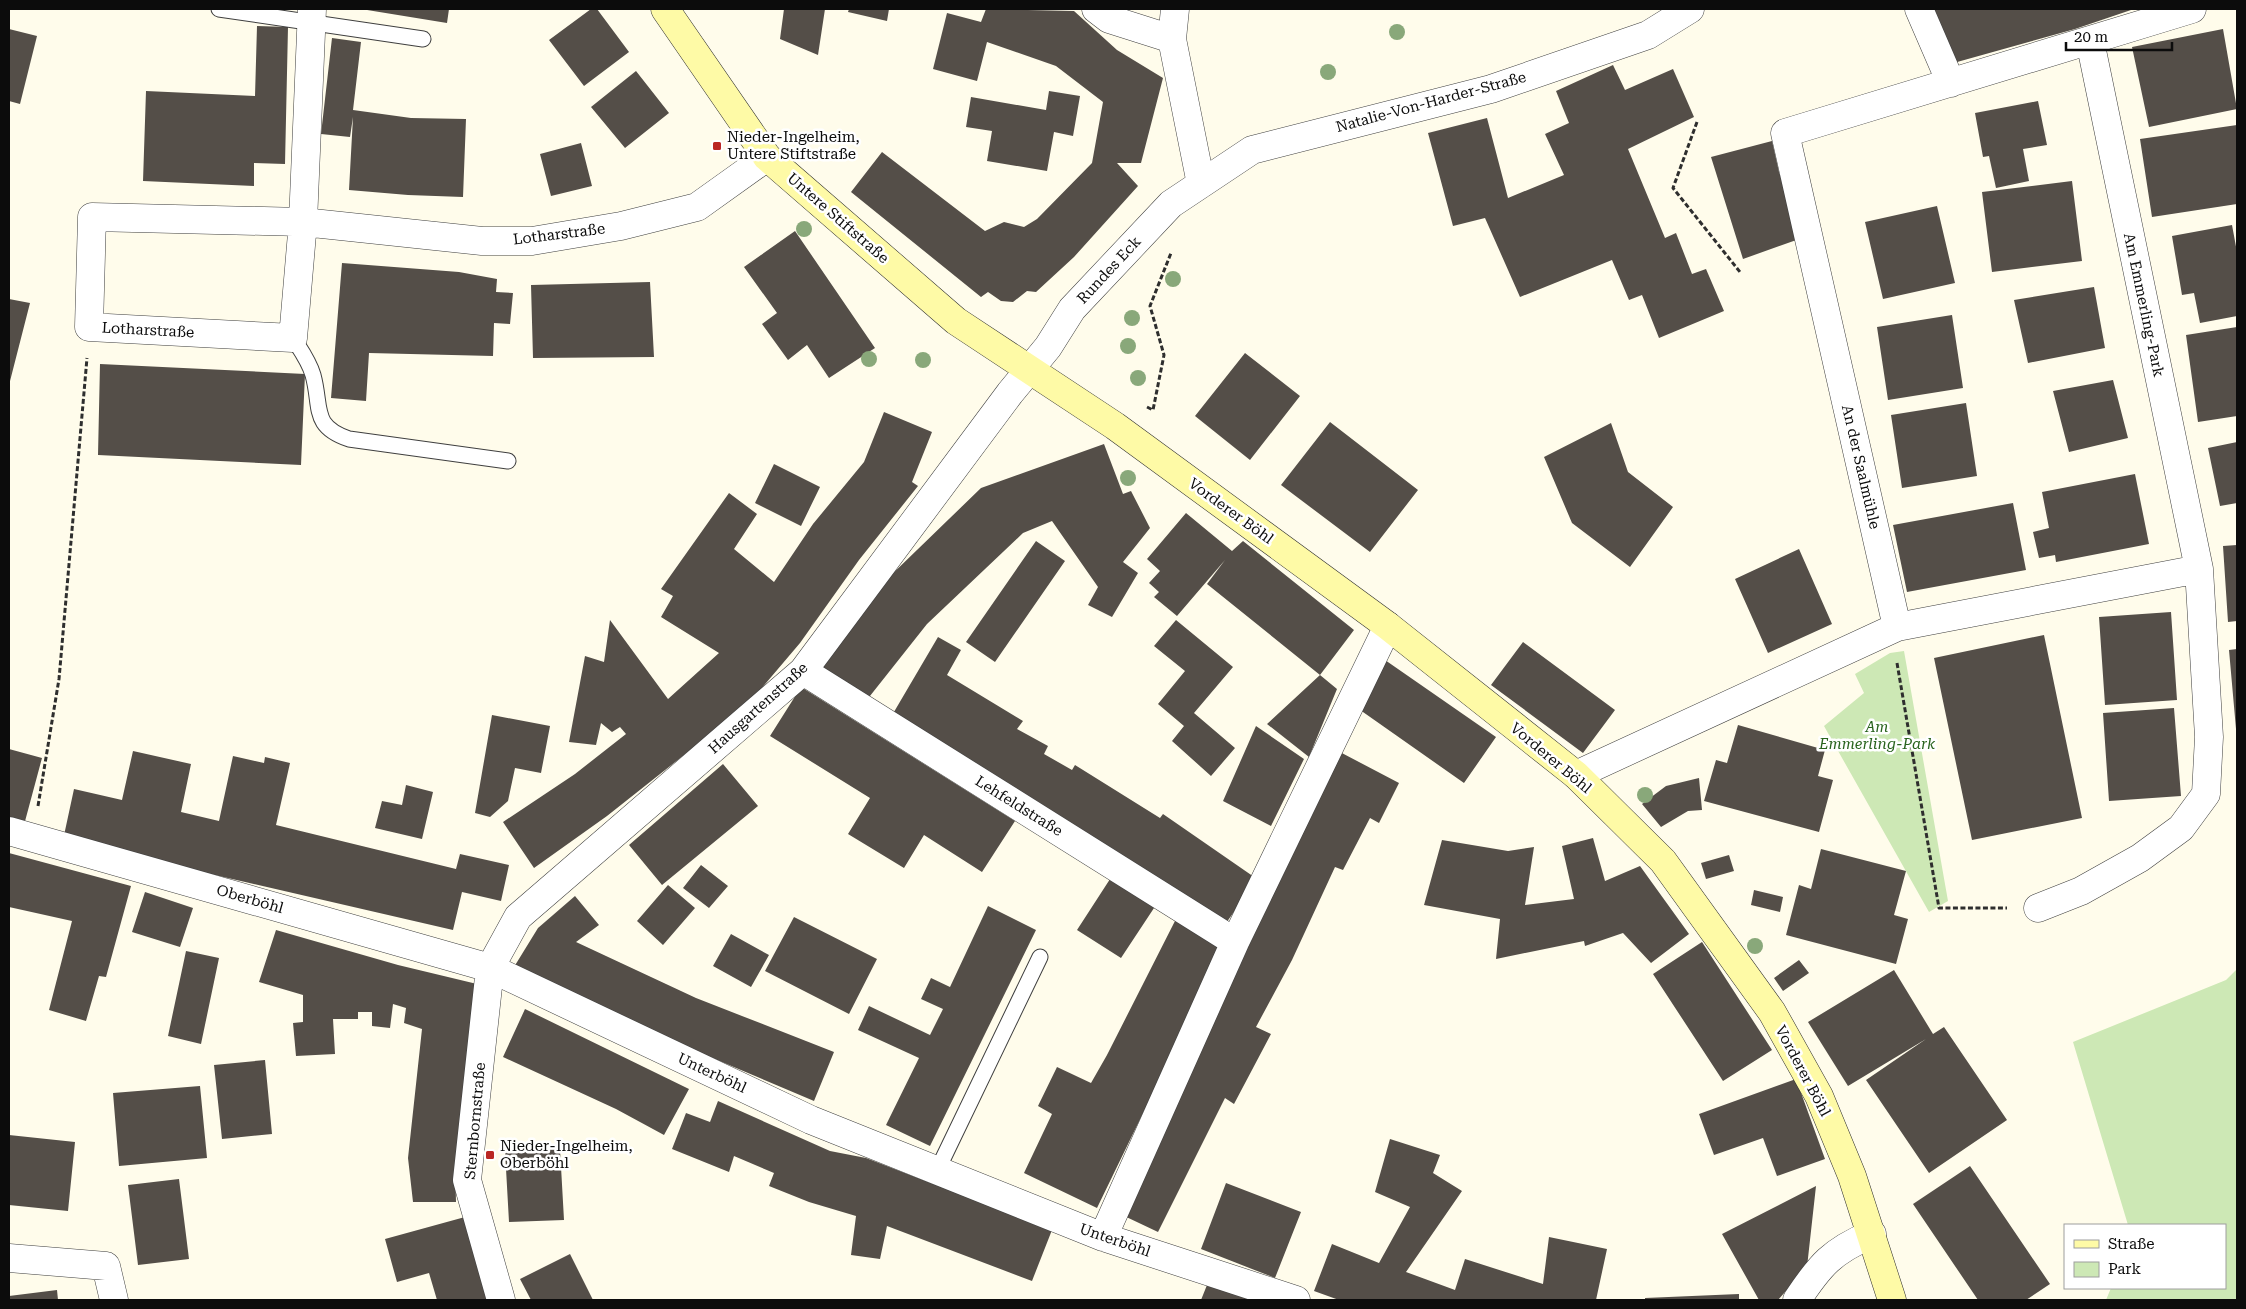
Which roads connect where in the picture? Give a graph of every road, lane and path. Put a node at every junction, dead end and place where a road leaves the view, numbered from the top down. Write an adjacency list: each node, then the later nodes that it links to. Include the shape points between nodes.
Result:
1 (219, 9): 8 (lane)
2 (664, 9): 14 (main road, Untere Stiftstraße)
3 (1096, 9): 10 (street, via 1109,19)
4 (1175, 9): 10 (street)
5 (1690, 9): 15 (street, Natalie-Von-Harder-Straße, via 1648,35 1491,89 1252,150)
6 (1919, 9): 12 (street)
7 (2192, 9): 11 (street, An der Saalmühle)
8 (312, 16): 9 (lane); 17 (street)
9 (423, 39)
10 (1172, 39): 15 (street)
11 (2090, 41): 12 (street, An der Saalmühle); 24 (street, Am Emmerling-Park)
12 (1951, 83): 26 (street, An der Saalmühle, via 1785,133)
13 (1697, 122): 18 (path, via 1673,188)
14 (767, 157): 17 (street, Lotharstraße, via 697,207 621,226 532,241 482,241); 21 (main road, Untere Stiftstraße, via 956,321)
15 (1201, 184): 16 (street, Rundes Eck)
16 (1171, 204): 21 (street, Rundes Eck, via 1072,309 1048,347); 22 (path, via 1183,228 1150,306 1164,355 1153,410 1136,400)
17 (303, 222): 19 (street, Lotharstraße, via 92,217); 20 (street)
18 (1740, 272)
19 (89, 327): 20 (street, Lotharstraße); 29 (path, via 58,679)
20 (293, 338): 23 (lane, via 313,375 325,427 333,434 349,440)
21 (1029, 368): 22 (main road, Vorderer Böhl); 27 (street, Hausgartenstraße)
22 (1115, 426): 25 (main road, Vorderer Böhl)
23 (508, 461)
24 (2199, 569): 26 (street); 30 (street, Am Emmerling-Park, via 2209,737 2206,794 2181,828 2140,858 2081,891)
25 (1388, 626): 28 (main road, Vorderer Böhl); 31 (street)
26 (1897, 627): 28 (street); 30 (path, via 1896,652 1939,908)
27 (803, 671): 31 (street, Lehfeldstraße); 33 (street, Hausgartenstraße, via 518,917)
28 (1576, 776): 35 (main road, Vorderer Böhl, via 1663,861 1772,1012 1819,1096)
29 (20, 834): 33 (street, Oberböhl)
30 (2038, 908)
31 (1235, 942): 36 (street)
32 (1040, 957): 34 (lane)
33 (490, 968): 34 (street, Unterböhl, via 811,1120); 39 (street, Sternbornstraße, via 467,1180)
34 (937, 1171): 36 (street, Unterböhl)
35 (1872, 1234): 41 (street, via 1846,1244 1830,1257 1816,1271); 42 (main road, Vorderer Böhl)
36 (1104, 1237): 40 (street, Unterböhl)
37 (9, 1258): 38 (street, via 106,1266)
38 (114, 1300)
39 (501, 1300)
40 (1296, 1300)
41 (1797, 1300)
42 (1892, 1300)

